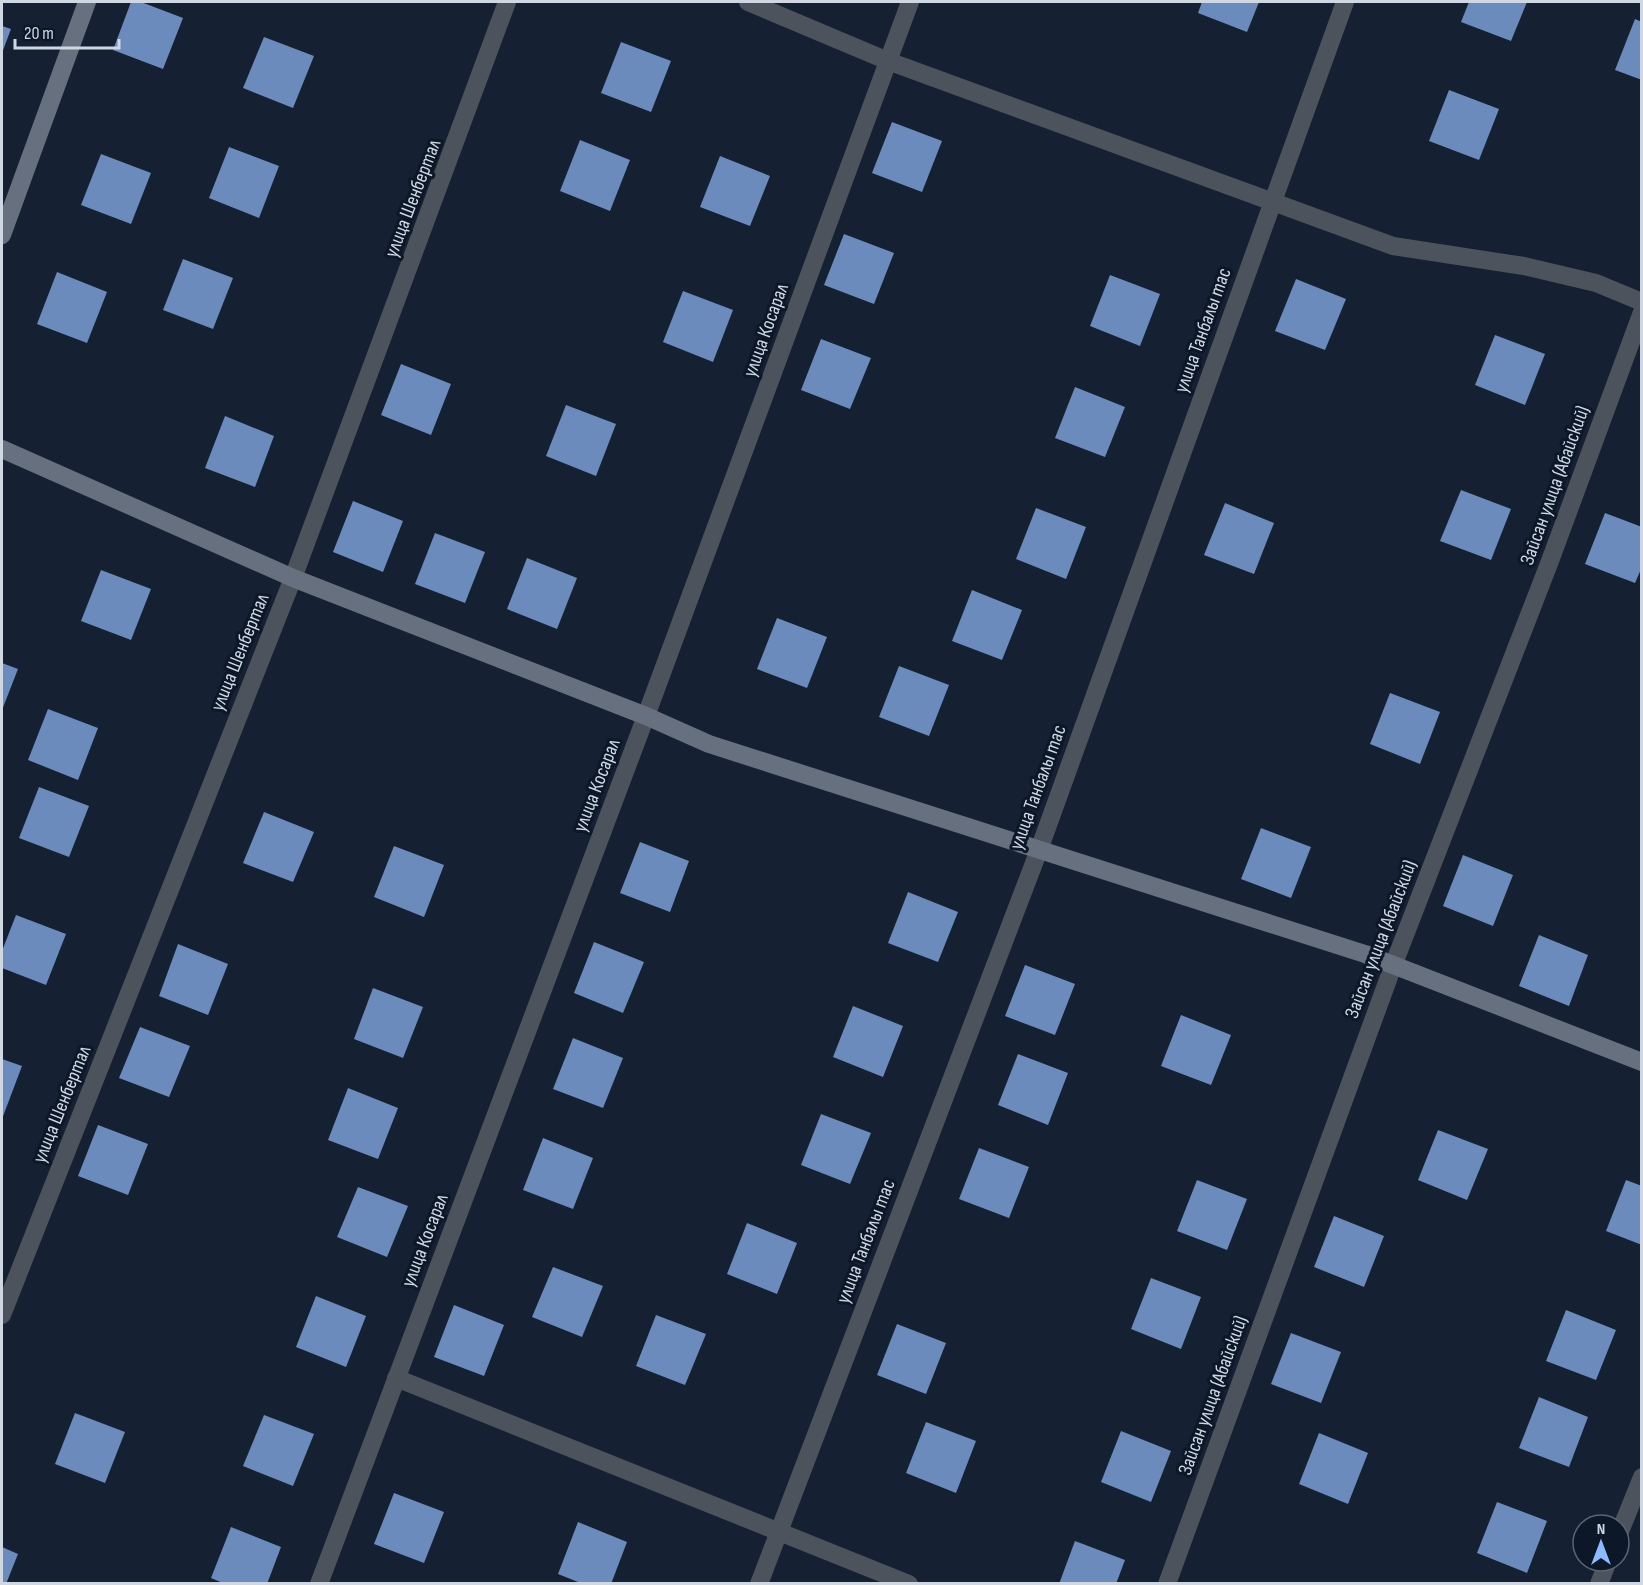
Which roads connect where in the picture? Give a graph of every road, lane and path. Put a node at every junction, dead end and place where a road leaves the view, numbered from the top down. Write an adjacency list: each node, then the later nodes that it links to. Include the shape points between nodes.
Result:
1 (87, 2): 8 (street)
2 (507, 2): 12 (street, улица Шенбертал)
3 (748, 2): 6 (street)
4 (910, 2): 6 (street, улица Косарал)
5 (1345, 2): 7 (street, улица Танбалы тас)
6 (888, 61): 7 (street); 13 (street, улица Косарал)
7 (1272, 202): 9 (street, via 1393,246 1524,266 1596,283); 14 (street, улица Танбалы тас)
8 (2, 235)
9 (1641, 302)
10 (1641, 312): 15 (street, Зайсан улица (Абайский))
11 (2, 449): 12 (street)
12 (293, 578): 13 (street); 17 (street, улица Шенбертал)
13 (646, 716): 14 (street, via 709,744); 18 (street, улица Косарал)
14 (1039, 850): 15 (street); 21 (street, улица Танбалы тас)
15 (1394, 966): 16 (street); 25 (street, Зайсан улица (Абайский))
16 (1641, 1062)
17 (2, 1315)
18 (396, 1378): 21 (street); 22 (street, улица Косарал)
19 (1641, 1477): 20 (street)
20 (1627, 1513)
21 (779, 1532): 23 (street, улица Танбалы тас); 24 (street)
22 (319, 1584)
23 (759, 1584)
24 (909, 1584)
25 (1167, 1584)

